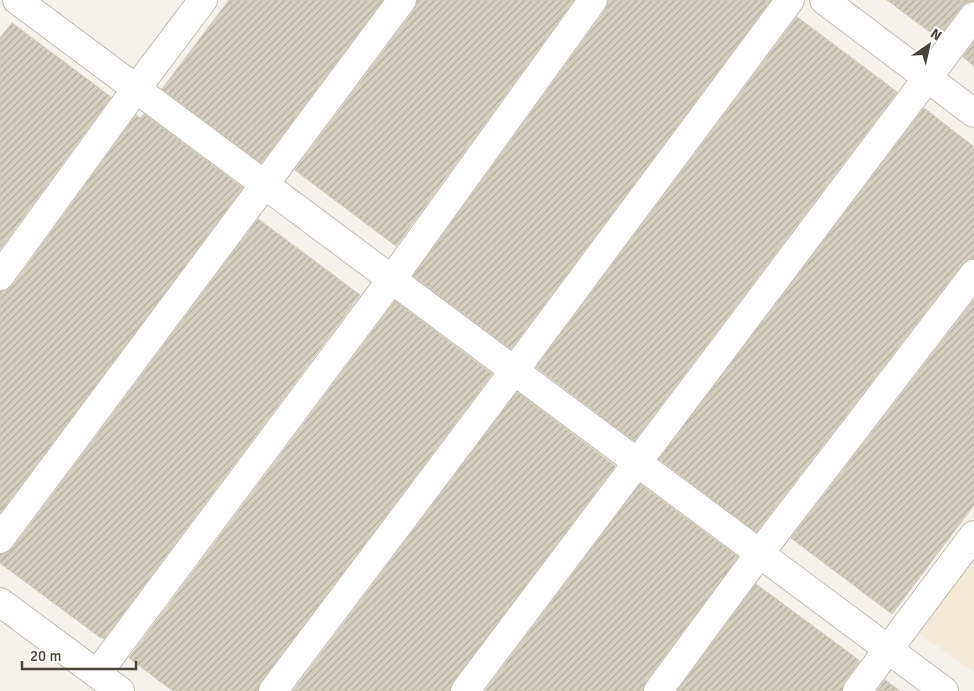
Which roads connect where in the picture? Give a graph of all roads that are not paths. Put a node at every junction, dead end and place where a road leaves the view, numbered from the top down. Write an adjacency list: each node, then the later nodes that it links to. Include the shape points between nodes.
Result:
1 (12, 0): 8 (street)
2 (17, 0): 11 (street)
3 (203, 0): 11 (street)
4 (402, 0): 13 (street)
5 (594, 0): 16 (street)
6 (790, 0): 17 (street)
7 (824, 0): 10 (street)
8 (0, 16)
9 (974, 16): 10 (street)
10 (928, 78): 12 (street); 18 (street)
11 (136, 88): 13 (street); 15 (street)
12 (974, 113)
13 (264, 184): 16 (street); 20 (street)
14 (974, 274): 21 (street)
15 (0, 276)
16 (392, 279): 17 (street); 24 (street)
17 (514, 371): 18 (street); 26 (street)
18 (638, 463): 21 (street); 27 (street)
19 (974, 535): 23 (street)
20 (0, 539)
21 (760, 554): 23 (street); 28 (street)
22 (0, 602): 24 (street)
23 (888, 649): 29 (street); 30 (street)
24 (97, 674): 25 (street)
25 (120, 691)
26 (273, 691)
27 (466, 691)
28 (658, 691)
29 (857, 691)
30 (944, 691)

